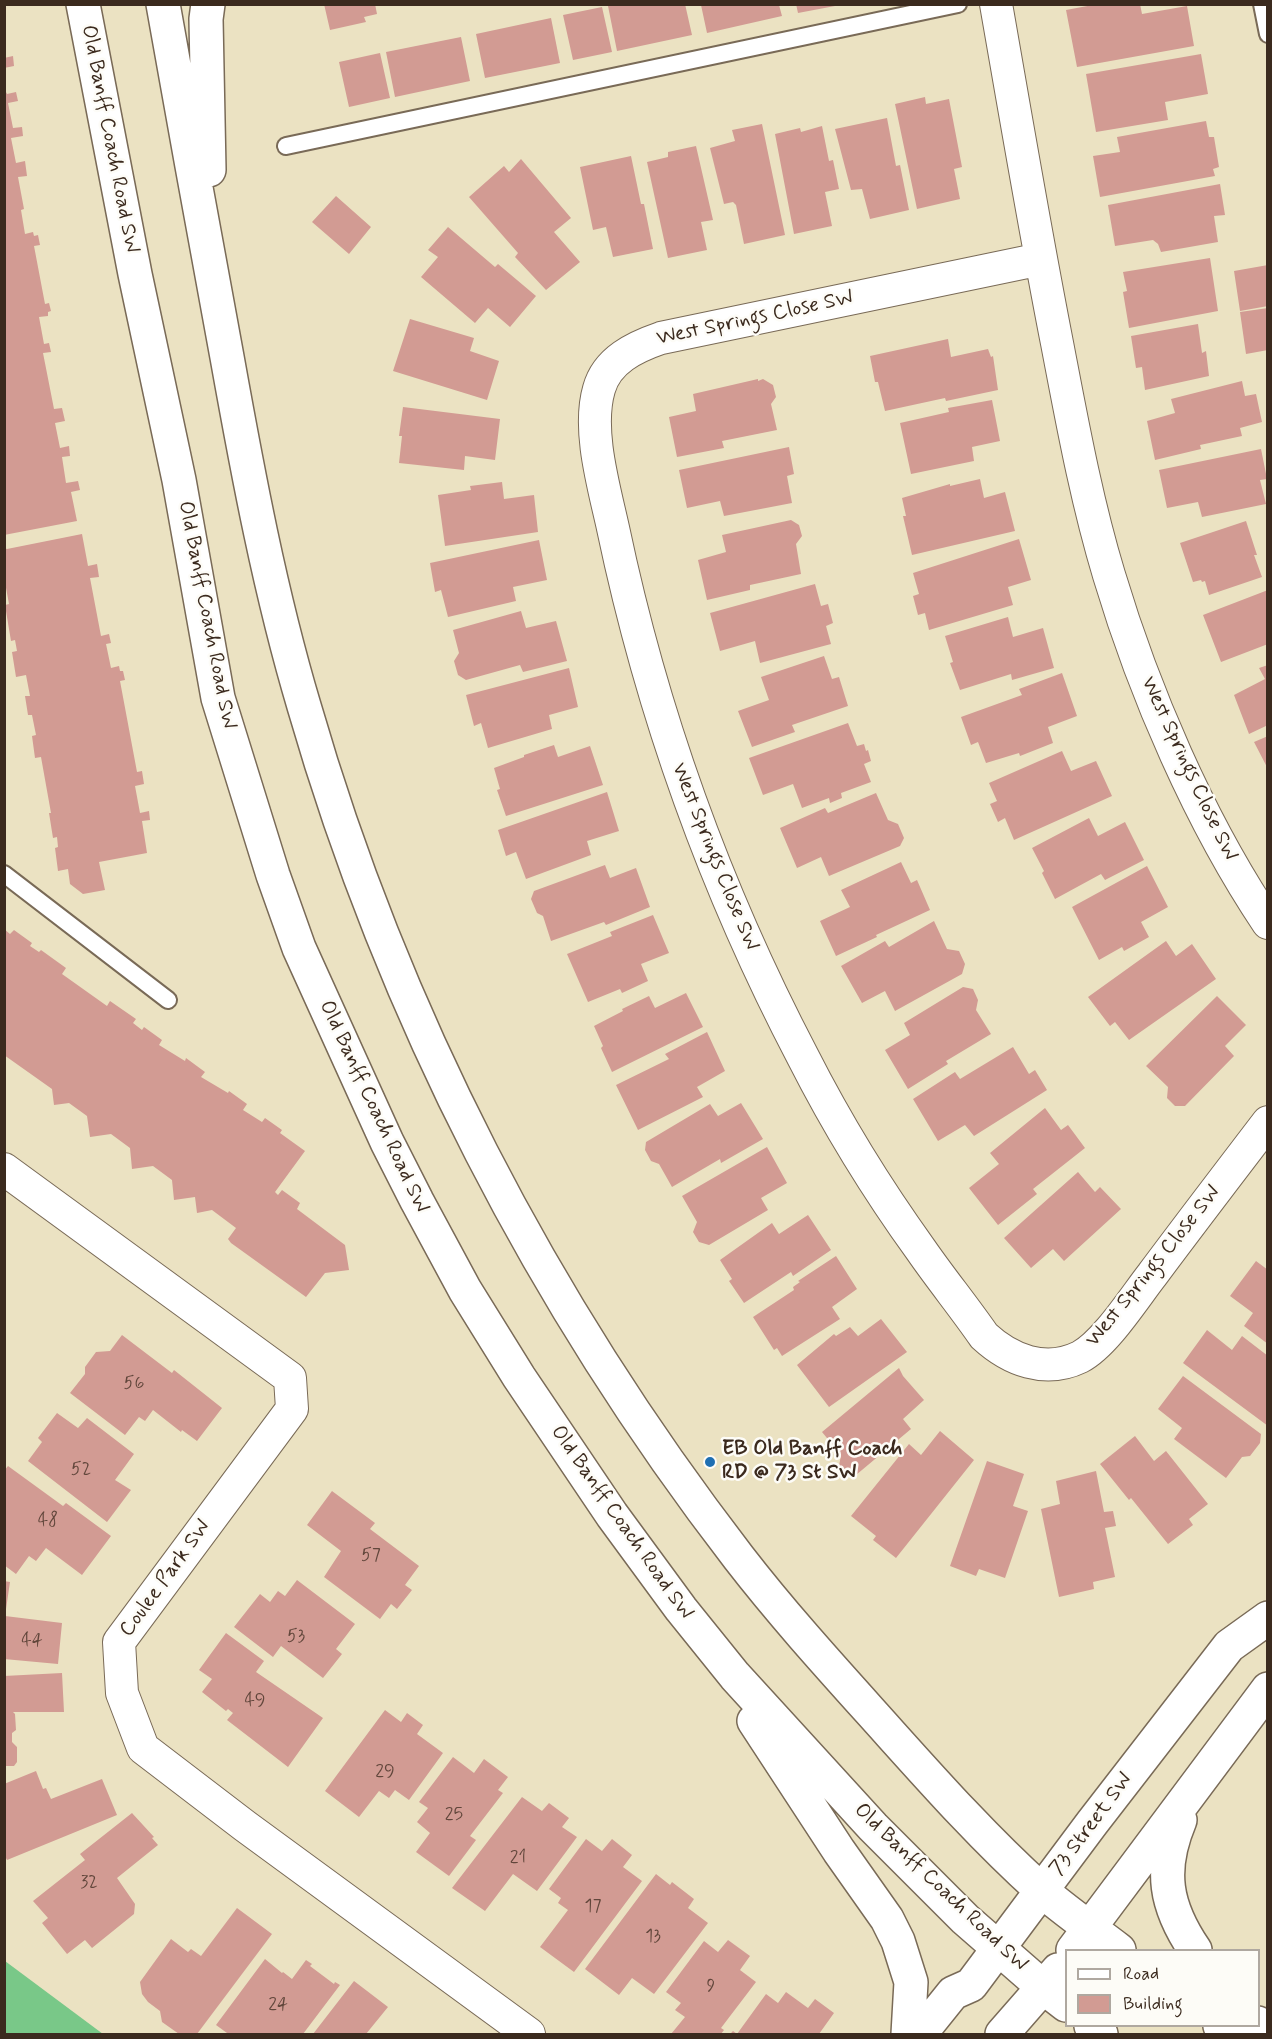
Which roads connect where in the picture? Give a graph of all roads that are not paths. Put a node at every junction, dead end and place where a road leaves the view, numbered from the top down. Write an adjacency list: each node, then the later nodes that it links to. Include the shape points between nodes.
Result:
1 (83, 4): 16 (main road, Old Banff Coach Road SW, via 179,480 218,698 299,948 387,1142 465,1290 612,1515)
2 (163, 4): 10 (main road)
3 (208, 4): 10 (main road)
4 (957, 4): 8 (lane)
5 (996, 4): 9 (street, West Springs Close SW)
6 (1262, 4): 7 (lane)
7 (1268, 34)
8 (285, 146)
9 (1041, 259): 12 (street, West Springs Close SW, via 1081,472 1109,576 1162,722 1227,855); 14 (street, West Springs Close SW, via 661,338 623,354 599,386 596,430 623,575 657,705 701,832 798,1048 856,1152 919,1248 996,1347 1029,1363 1049,1364 1080,1356 1097,1344)
10 (210, 267): 20 (main road, via 249,475 303,704 351,856 396,972 456,1102 519,1224 579,1326 651,1439 740,1559 807,1642 960,1810)
11 (4, 874): 13 (lane)
12 (1268, 923)
13 (168, 1000)
14 (1268, 1122)
15 (4, 1169): 27 (street, Coulee Park SW, via 290,1378 292,1410 119,1642 122,1693 143,1748)
16 (681, 1609): 22 (main road, Old Banff Coach Road SW, via 735,1676 873,1827 965,1919); 28 (main road, via 887,1919 911,1982)
17 (1268, 1618): 20 (main road, 73 Street SW, via 1229,1646)
18 (1268, 1689): 19 (main road)
19 (1191, 1794): 21 (main road); 24 (main road, via 1170,1843 1167,1878 1174,1913)
20 (1042, 1890): 21 (main road); 22 (main road, 73 Street SW)
21 (1081, 1939): 23 (main road)
22 (999, 1947): 26 (main road, Old Banff Coach Road SW); 29 (main road, 73 Street SW, via 971,1986 953,1993)
23 (1116, 1949)
24 (1194, 1949)
25 (1065, 1962): 26 (main road)
26 (1055, 1997): 30 (main road)
27 (529, 2034)
28 (908, 2034)
29 (920, 2034)
30 (1002, 2034)

